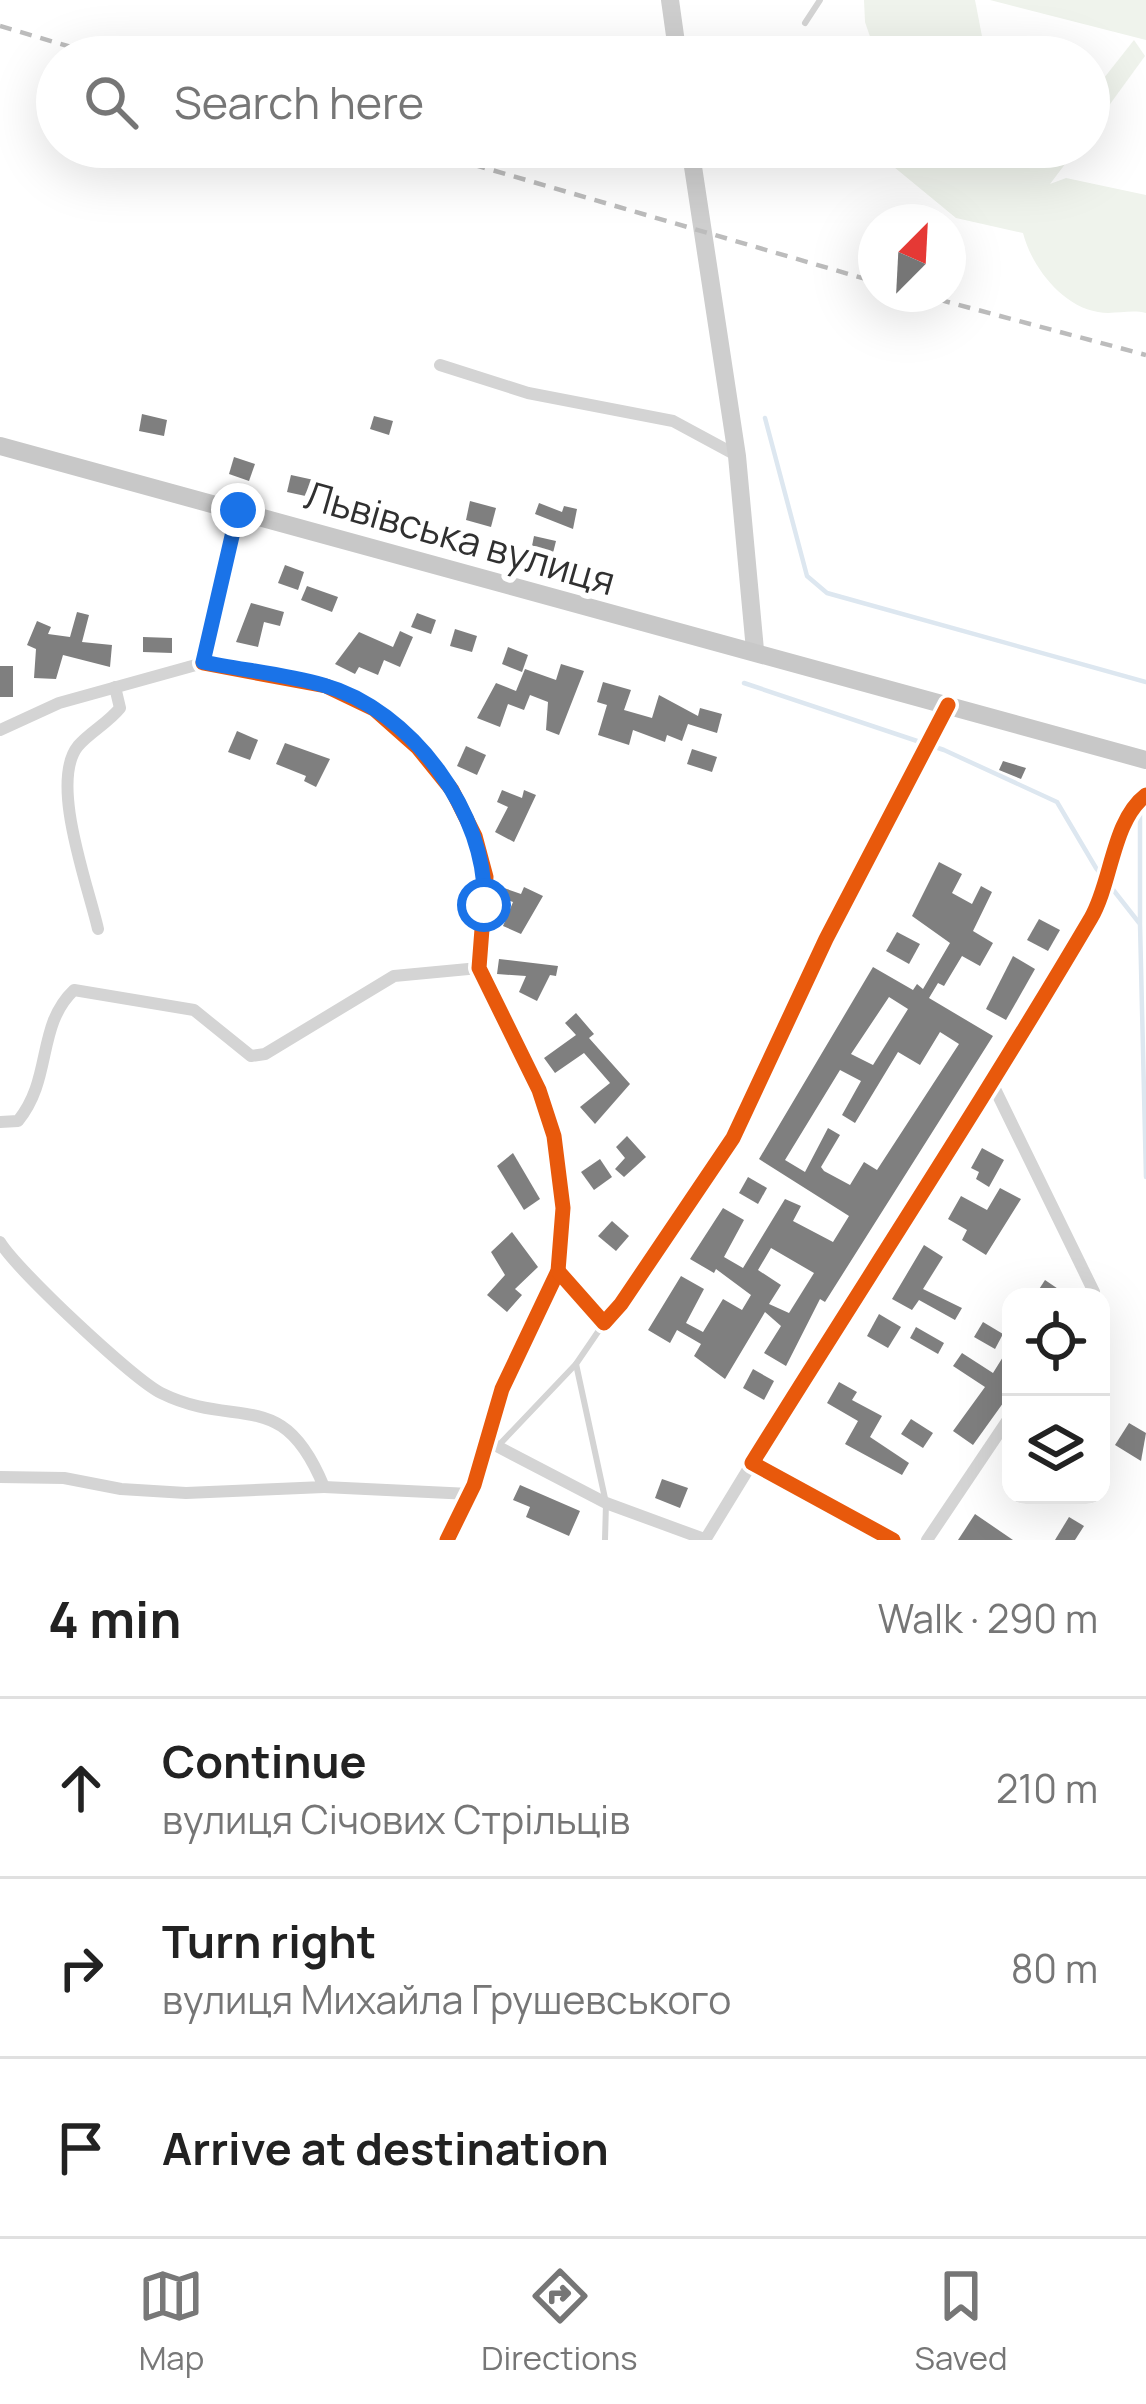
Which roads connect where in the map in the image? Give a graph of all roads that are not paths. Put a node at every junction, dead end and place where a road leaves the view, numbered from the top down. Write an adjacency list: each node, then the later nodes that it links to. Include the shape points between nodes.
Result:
1 (670, 0): 4 (street)
2 (820, 0): 3 (lane)
3 (805, 23)
4 (675, 36)
5 (693, 168): 8 (street)
6 (440, 365): 8 (street, via 528,393 673,421)
7 (0, 446): 9 (main road, Львівська вулиця)
8 (737, 456): 10 (street)
9 (238, 510): 10 (main road, Львівська вулиця); 11 (street)
10 (755, 650): 13 (main road, Львівська вулиця)
11 (203, 662): 12 (street); 18 (street, via 326,686 374,710 418,748 452,790 486,877)
12 (115, 687): 14 (street); 17 (street, via 120,707 80,743 65,769)
13 (948, 705): 15 (main road, Львівська вулиця); 24 (street, via 733,1138)
14 (0, 730)
15 (1146, 760)
16 (1146, 795): 19 (street, via 1128,816 1103,898)
17 (98, 929)
18 (479, 968): 20 (street, via 394,976 251,1056 194,1010 74,990 51,1022 31,1105 17,1121); 22 (street, via 554,1136 563,1208)
19 (993, 1085): 23 (street); 28 (street)
20 (0, 1122)
21 (0, 1242): 30 (street, via 159,1392 294,1432)
22 (558, 1271): 24 (street); 27 (street, via 502,1389)
23 (1092, 1288)
24 (604, 1323): 25 (lane)
25 (577, 1364): 27 (lane); 32 (lane)
26 (1002, 1428): 37 (street)
27 (494, 1444): 31 (street); 32 (street)
28 (752, 1463): 33 (street); 36 (street)
29 (0, 1477): 30 (street, via 186,1492)
30 (324, 1486): 31 (street)
31 (470, 1494): 34 (street)
32 (607, 1503): 33 (street); 35 (lane)
33 (704, 1539)
34 (447, 1540)
35 (605, 1540)
36 (892, 1540)
37 (927, 1540)

